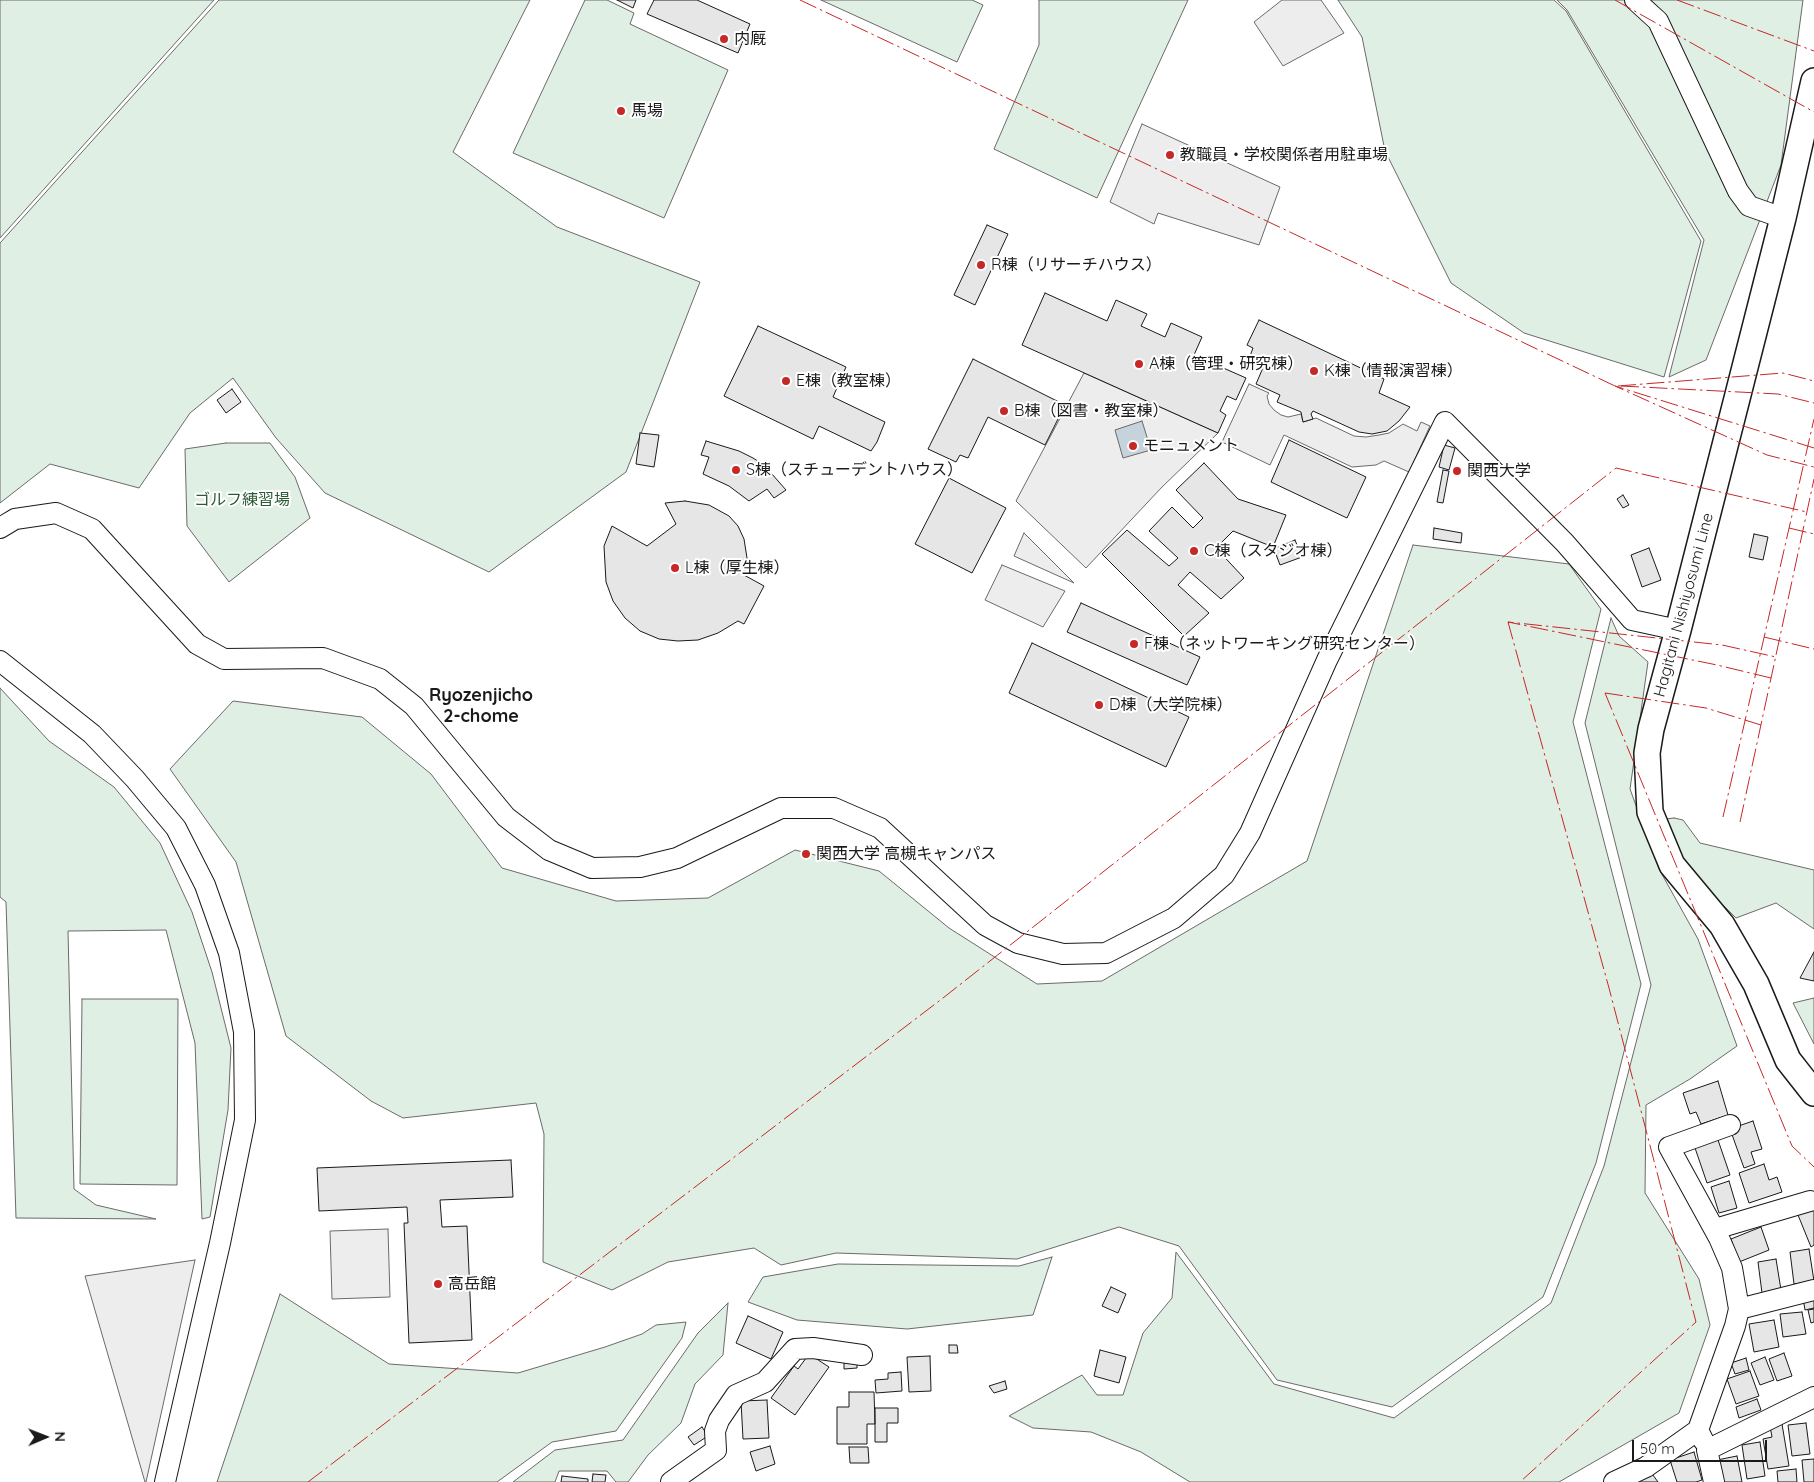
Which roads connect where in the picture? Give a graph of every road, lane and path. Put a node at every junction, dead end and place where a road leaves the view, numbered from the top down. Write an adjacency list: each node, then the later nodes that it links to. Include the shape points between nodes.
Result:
1 (1635, 0): 3 (street, via 1658,21 1738,191 1749,206)
2 (1814, 81): 3 (main road, Hagitani Nishiyosumi Line)
3 (1783, 218): 5 (main road, Hagitani Nishiyosumi Line)
4 (0, 528): 5 (street, via 15,519 56,512 92,529 197,644 224,659 323,658 380,679 414,706 506,817 549,850 592,868 640,867 677,858 781,808 834,808 880,828 985,925 1018,942 1063,954 1106,953 1174,918 1224,875 1250,833 1327,660 1445,422 1565,543 1632,620)
5 (1678, 630): 7 (main road, Hagitani Nishiyosumi Line, via 1647,753 1650,812 1672,865 1722,925 1756,984 1788,1060)
6 (0, 661): 17 (street, via 92,734 176,828 205,885 229,953 244,1032 245,1120)
7 (1814, 1093)
8 (1730, 1124): 10 (street, via 1669,1147)
9 (1810, 1201): 10 (street)
10 (1715, 1229): 12 (street, via 1732,1268)
11 (1814, 1290): 12 (street)
12 (1739, 1309): 15 (street)
13 (862, 1355): 18 (street, via 813,1348 796,1349 765,1382 736,1395 719,1420 715,1431 716,1450)
14 (1814, 1397): 16 (street)
15 (1698, 1430): 16 (street); 19 (street, via 1646,1467)
16 (1707, 1450): 20 (street)
17 (165, 1482)
18 (672, 1482)
19 (1614, 1482)
20 (1714, 1482)

